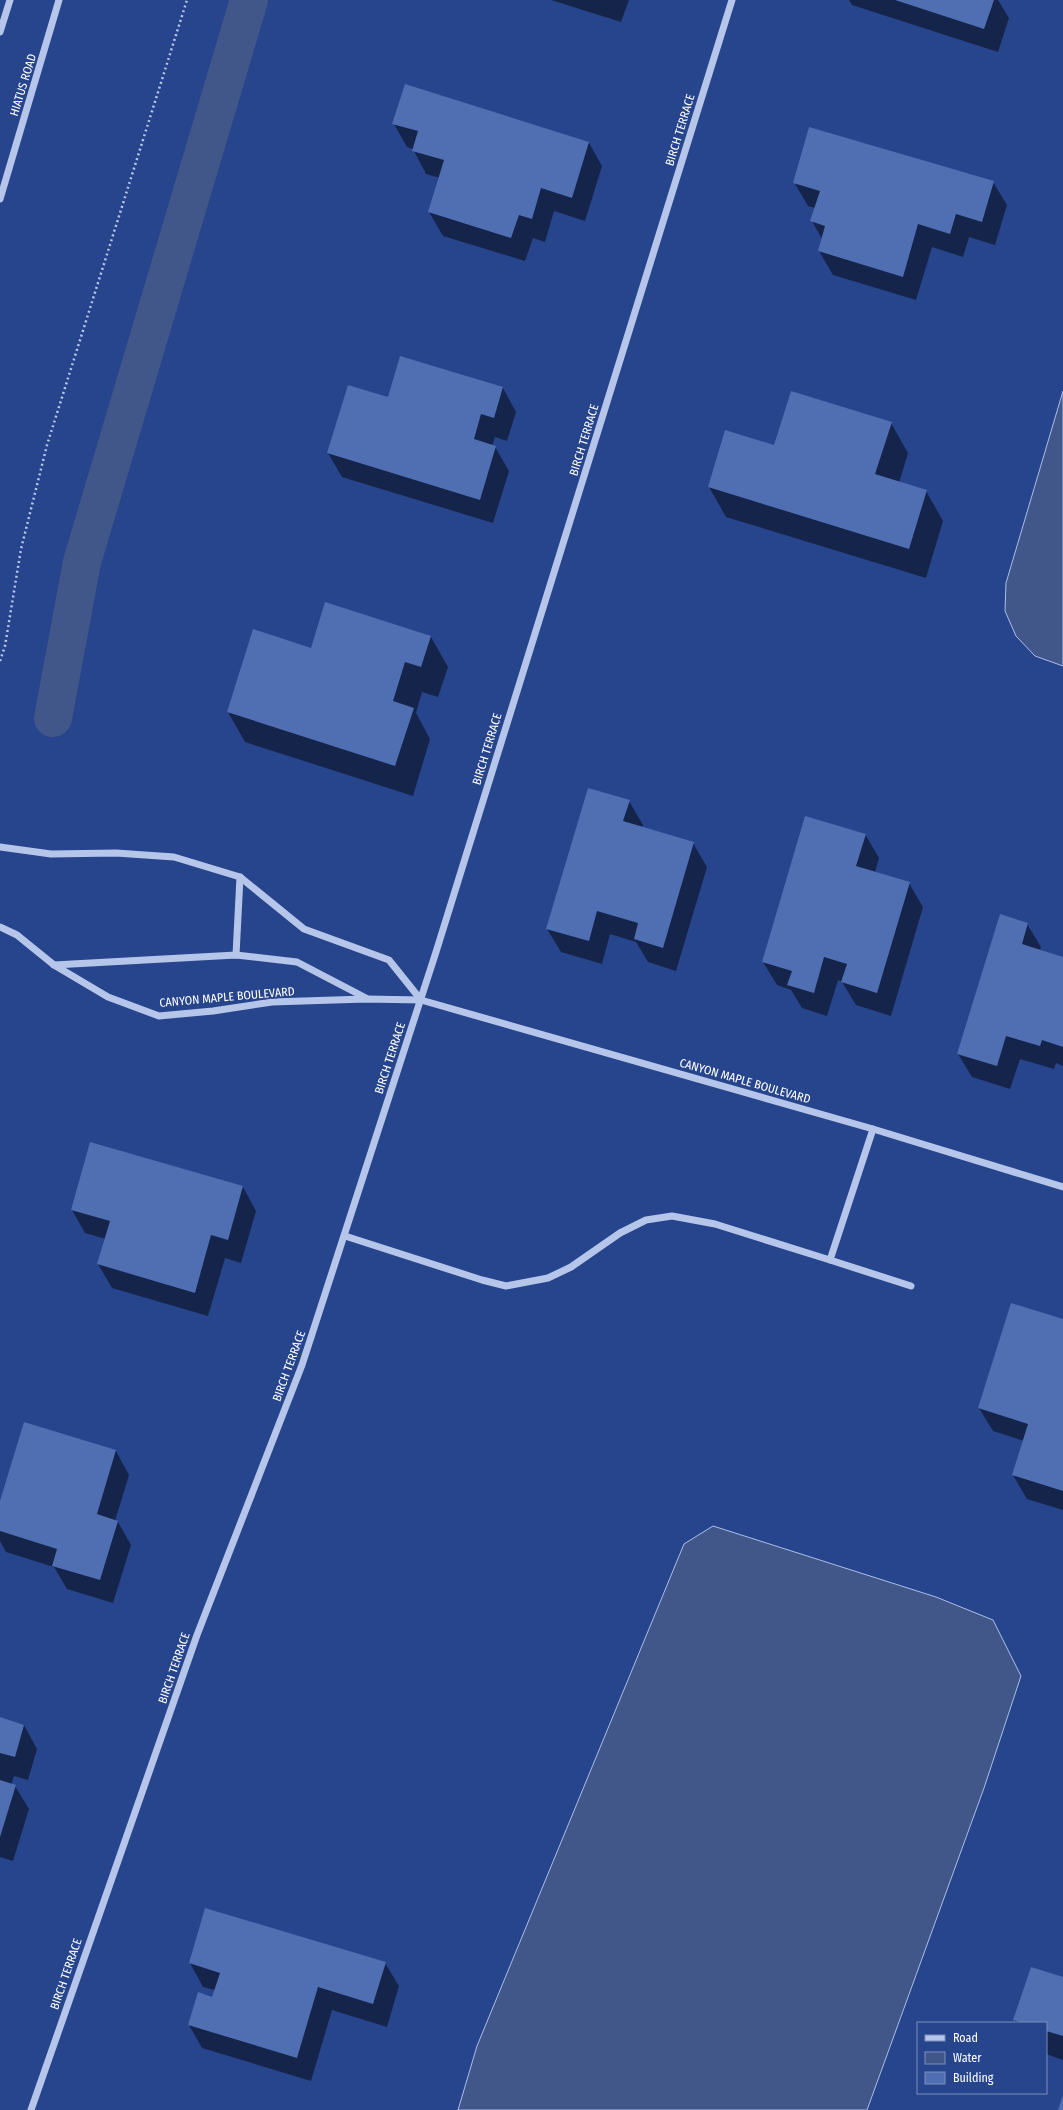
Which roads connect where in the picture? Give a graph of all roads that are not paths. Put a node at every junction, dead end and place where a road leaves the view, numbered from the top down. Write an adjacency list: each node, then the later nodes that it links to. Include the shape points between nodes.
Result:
1 (10, 0): 4 (street)
2 (59, 0): 5 (street, HIATUS ROAD)
3 (732, 0): 12 (street, BIRCH TERRACE)
4 (0, 32)
5 (0, 199)
6 (0, 847): 7 (street, via 51,854 116,853 174,857)
7 (240, 877): 9 (street); 12 (street, via 304,929 389,960)
8 (0, 927): 10 (street, CANYON MAPLE BOULEVARD, via 17,935)
9 (236, 955): 10 (street, CANYON MAPLE BOULEVARD); 11 (street, CANYON MAPLE BOULEVARD, via 297,962)
10 (54, 965): 11 (street, CANYON MAPLE BOULEVARD, via 108,997 159,1016 272,1002)
11 (366, 999): 12 (street, CANYON MAPLE BOULEVARD)
12 (421, 1000): 13 (street, CANYON MAPLE BOULEVARD); 15 (street, BIRCH TERRACE)
13 (872, 1129): 14 (street, CANYON MAPLE BOULEVARD); 16 (street)
14 (1063, 1187)
15 (344, 1236): 16 (street, via 506,1286 548,1278 571,1267 620,1233 646,1220 672,1216 715,1224); 18 (street, BIRCH TERRACE, via 302,1365 197,1635)
16 (830, 1260): 17 (street)
17 (911, 1286)
18 (31, 2110)

